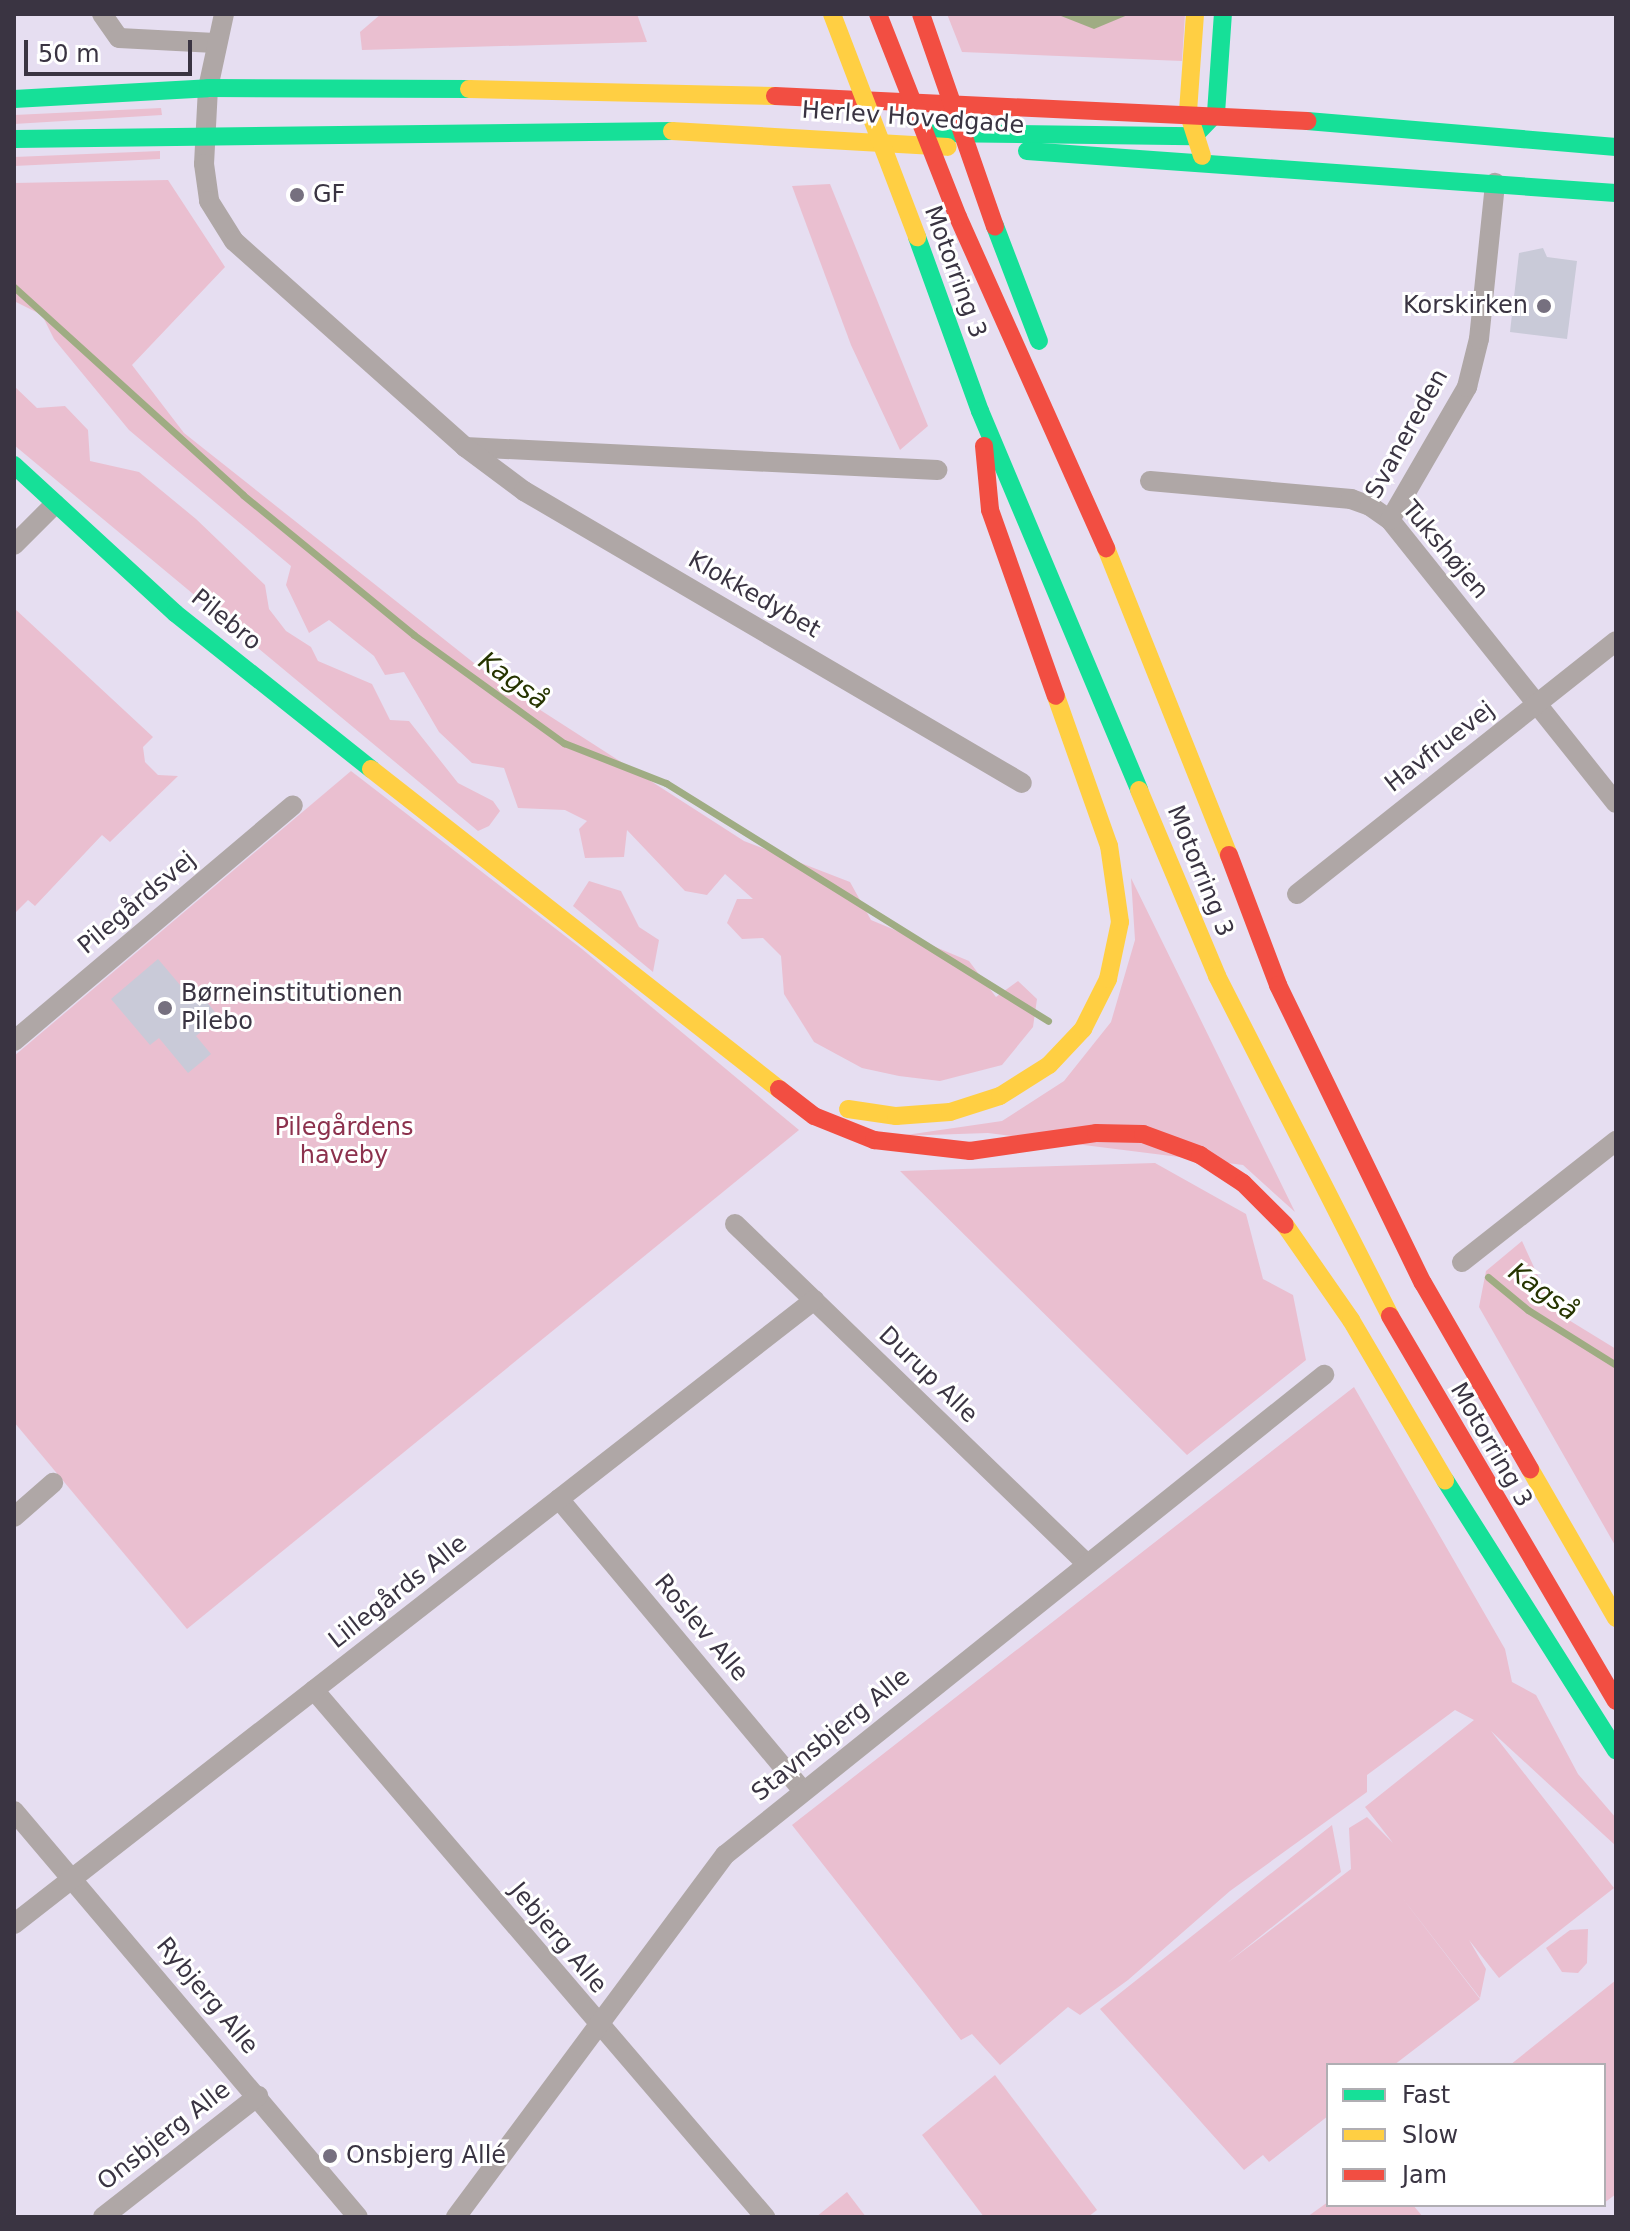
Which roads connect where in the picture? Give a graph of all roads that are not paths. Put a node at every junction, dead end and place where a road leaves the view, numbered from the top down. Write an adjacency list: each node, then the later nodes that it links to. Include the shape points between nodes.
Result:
1 (102, 14): 8 (street, via 119,38)
2 (224, 14): 8 (street)
3 (832, 14): 21 (main road, Motorring 3, bridge)
4 (878, 14): 29 (main road, Motorring 3, bridge, via 958,217)
5 (921, 14): 29 (main road, bridge)
6 (1195, 14): 11 (main road)
7 (1223, 14): 12 (main road)
8 (215, 43): 9 (street)
9 (208, 88): 10 (main road, Herlev Hovedgade); 11 (main road, Herlev Hovedgade, via 617,90); 13 (street)
10 (14, 99)
11 (1188, 112): 12 (main road, Herlev Hovedgade); 14 (main road)
12 (1216, 113): 14 (main road); 17 (main road, Herlev Hovedgade)
13 (205, 133): 15 (main road, Herlev Hovedgade); 16 (main road, Herlev Hovedgade, via 608,127); 22 (street, Klokkedybet, via 209,201 234,241)
14 (1194, 136): 16 (main road, via 937,131); 18 (main road)
15 (14, 139)
16 (909, 145): 18 (main road, Herlev Hovedgade)
17 (1616, 147)
18 (1204, 161): 19 (main road, Herlev Hovedgade)
19 (1495, 183): 20 (main road, Herlev Hovedgade); 27 (street, Svanereden, via 1479,339 1467,387)
20 (1616, 193)
21 (980, 411): 37 (main road, via 990,510 1109,846 1120,922 1108,979 1083,1029 1049,1065 1000,1096 950,1112 896,1116 842,1108); 49 (main road, Motorring 3, via 1217,976 1396,1328)
22 (465, 447): 24 (street); 32 (street, Klokkedybet, via 524,491)
23 (14, 465): 26 (main road, Pilebro)
24 (937, 470)
25 (1150, 481): 27 (street, Tukshøjen, via 1351,499)
26 (55, 504): 28 (street); 37 (main road, Pilebro, via 175,613)
27 (1390, 520): 31 (street, Tukshøjen)
28 (14, 545)
29 (1146, 637): 47 (main road, Motorring 3, via 1285,999 1423,1283)
30 (1616, 641): 31 (street, Havfruevej)
31 (1537, 703): 33 (street, Tukshøjen); 35 (street, Havfruevej)
32 (1022, 783)
33 (1616, 803)
34 (293, 805): 36 (street, Pilegårdsvej)
35 (1297, 894)
36 (14, 1041)
37 (781, 1086): 50 (main road, via 814,1116 874,1140 970,1151 1096,1133 1143,1134 1200,1155 1243,1183 1280,1218 1351,1320 1483,1544)
38 (1616, 1141): 40 (street)
39 (735, 1224): 41 (street, Durup Alle)
40 (1462, 1262)
41 (814, 1300): 44 (street, Lillegårds Alle); 46 (street, Durup Alle)
42 (1324, 1375): 46 (street, Stavnsbjerg Alle)
43 (53, 1483): 45 (street)
44 (559, 1499): 48 (street, Lillegårds Alle); 51 (street, Roslev Alle)
45 (14, 1517)
46 (1086, 1563): 51 (street, Stavnsbjerg Alle)
47 (1616, 1618)
48 (314, 1690): 53 (street, Lillegårds Alle); 55 (street, Jebjerg Alle)
49 (1616, 1701)
50 (1616, 1751)
51 (803, 1791): 55 (street, Stavnsbjerg Alle, via 725,1855)
52 (14, 1811): 53 (street, Rybjerg Alle)
53 (72, 1879): 54 (street, Lillegårds Alle); 56 (street, Rybjerg Alle)
54 (14, 1924)
55 (595, 2023): 59 (street, Stavnsbjerg Alle); 60 (street, Jebjerg Alle)
56 (258, 2096): 57 (street, Onsbjerg Alle); 58 (street, Rybjerg Alle)
57 (103, 2217)
58 (358, 2217)
59 (456, 2217)
60 (765, 2217)

